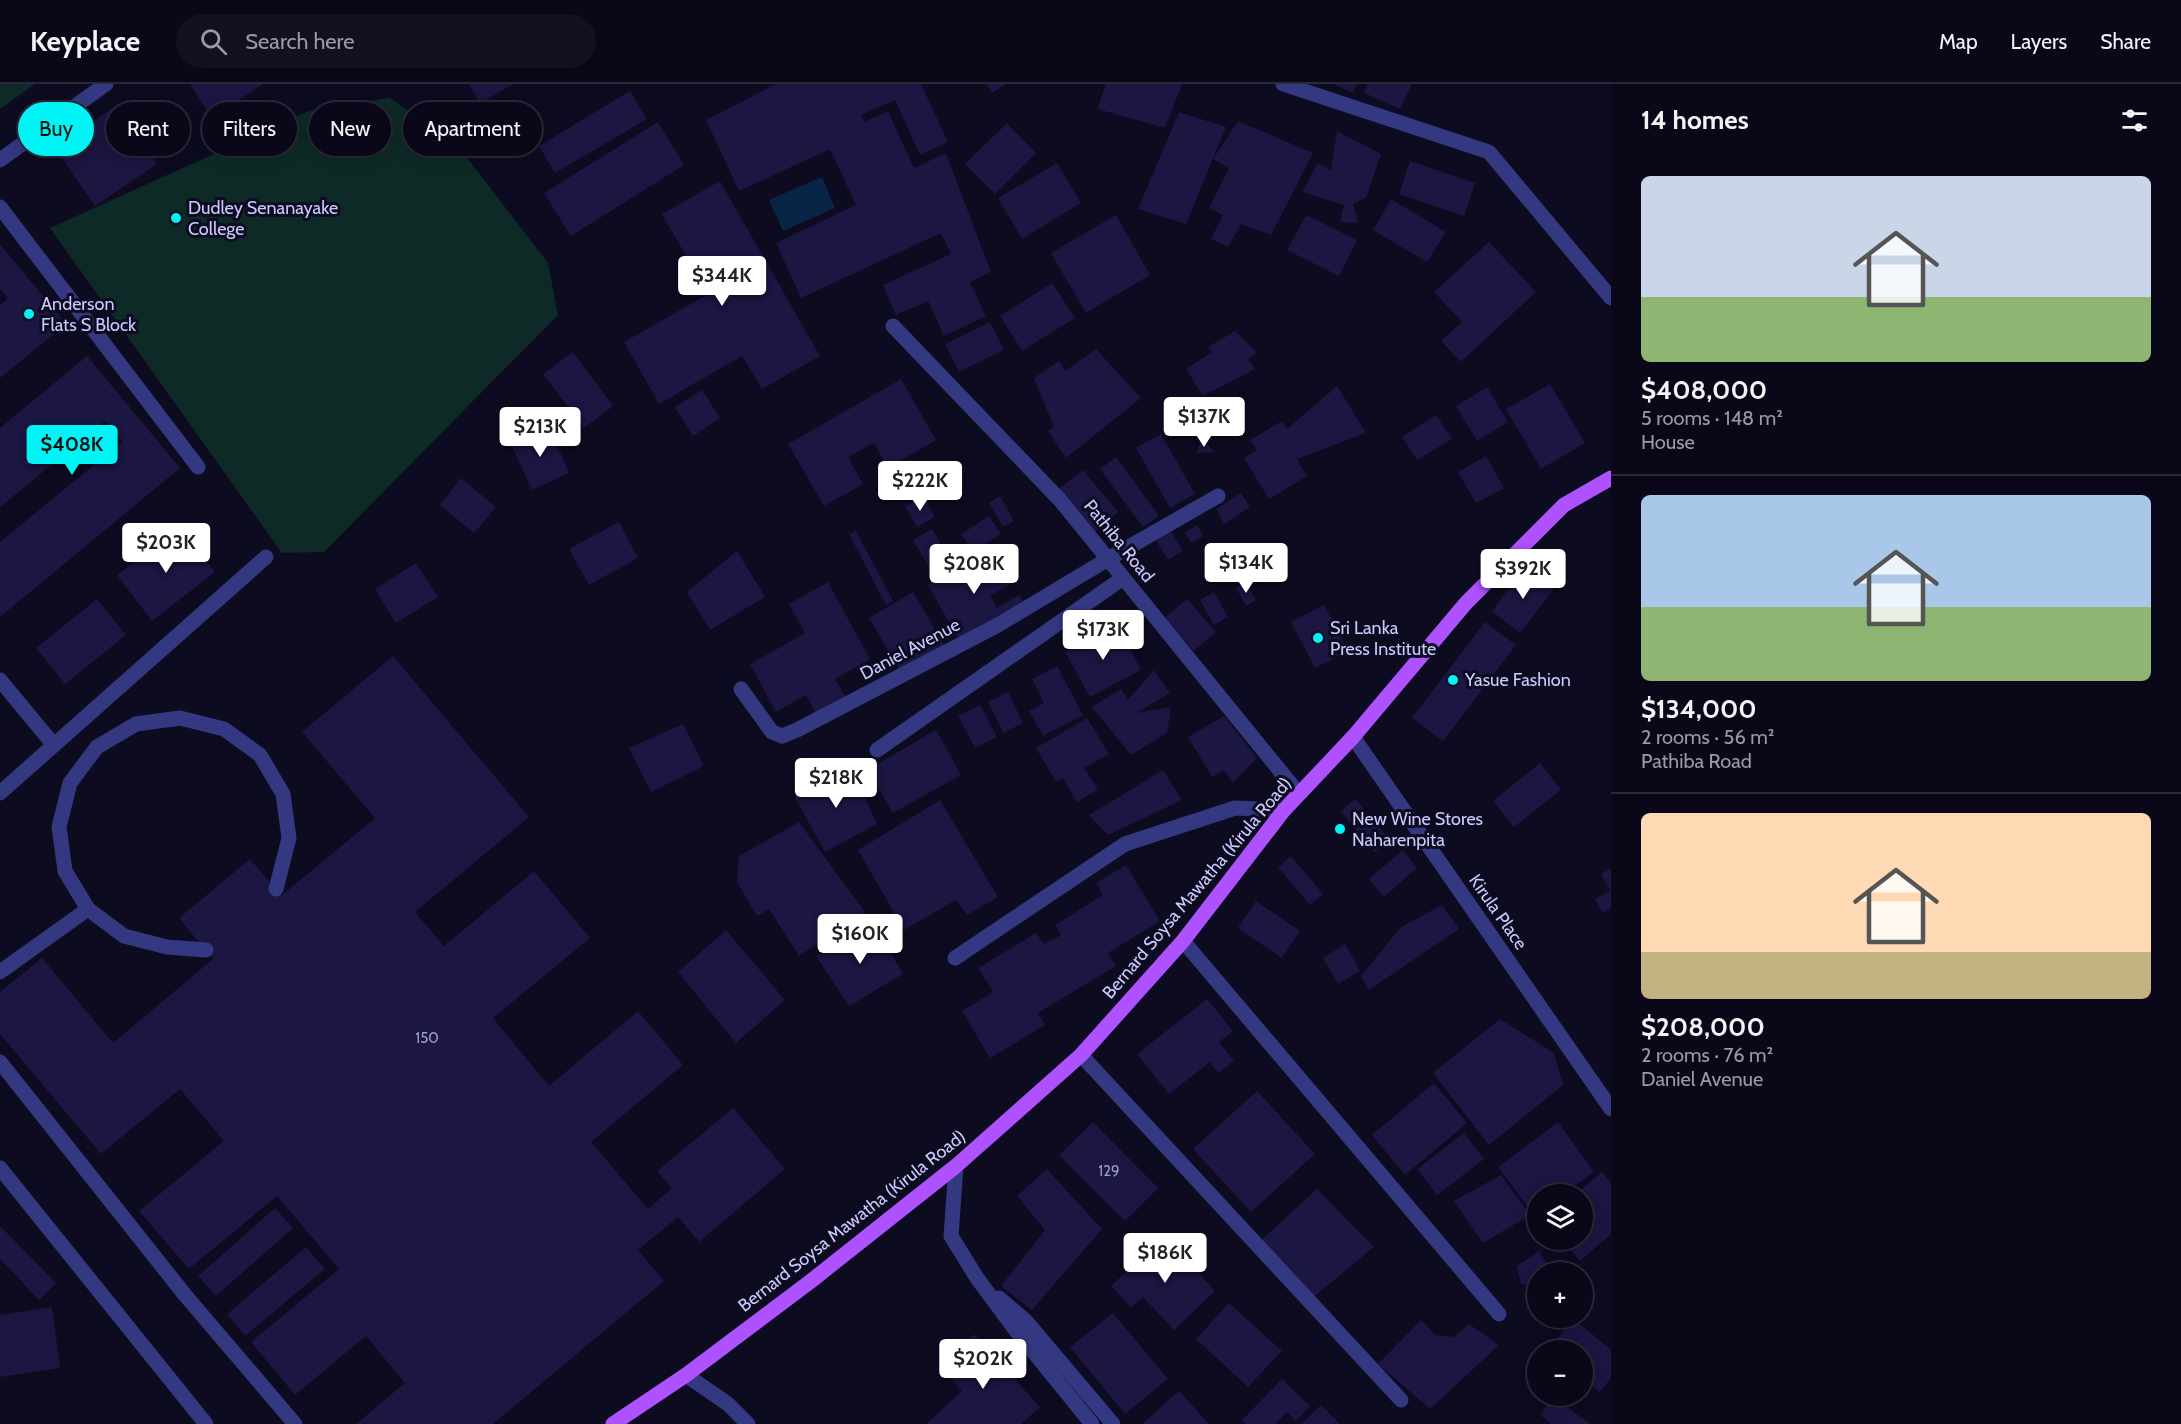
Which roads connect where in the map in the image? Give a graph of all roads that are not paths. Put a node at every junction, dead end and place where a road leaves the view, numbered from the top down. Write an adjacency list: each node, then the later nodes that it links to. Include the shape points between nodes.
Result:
1 (106, 84): 3 (street)
2 (1283, 84): 5 (street, via 1490,153)
3 (0, 160)
4 (0, 207): 7 (street)
5 (1611, 298)
6 (893, 326): 11 (street, Pathiba Road, via 1059,500)
7 (198, 467)
8 (1611, 478): 15 (main road, Bernard Soysa Mawatha (Kirula Road), via 1564,505 1466,603)
9 (1218, 496): 11 (street, Daniel Avenue)
10 (266, 557): 16 (street)
11 (1108, 559): 12 (street, Pathiba Road); 14 (street, Daniel Avenue, via 998,625 782,736 772,732)
12 (1123, 578): 17 (street); 19 (street, Pathiba Road)
13 (0, 680): 16 (street)
14 (741, 689)
15 (1353, 737): 19 (main road, Bernard Soysa Mawatha (Kirula Road)); 29 (street, Kirula Place)
16 (53, 744): 18 (street)
17 (877, 750)
18 (0, 793)
19 (1299, 794): 20 (main road, Bernard Soysa Mawatha (Kirula Road))
20 (1284, 810): 23 (main road, Bernard Soysa Mawatha (Kirula Road)); 25 (street, via 1235,808 1125,844)
21 (276, 889): 22 (street, via 289,838 283,794 260,755 224,729 180,717 136,724 97,747 70,783 59,827 65,871)
22 (88, 909): 24 (street, via 124,936 167,947); 26 (street)
23 (1183, 941): 27 (main road, Bernard Soysa Mawatha (Kirula Road)); 33 (street)
24 (206, 950)
25 (955, 958)
26 (0, 972)
27 (1082, 1055): 30 (main road, Bernard Soysa Mawatha (Kirula Road)); 35 (street)
28 (0, 1062): 37 (street, via 185,1295)
29 (1611, 1109)
30 (956, 1166): 32 (street, via 951,1236); 34 (main road, Bernard Soysa Mawatha (Kirula Road))
31 (0, 1168): 36 (street)
32 (977, 1278): 40 (street); 41 (street, via 1026,1321)
33 (1499, 1314)
34 (686, 1375): 38 (main road, Bernard Soysa Mawatha (Kirula Road)); 39 (street, via 728,1404)
35 (1401, 1400)
36 (206, 1424)
37 (295, 1424)
38 (613, 1424)
39 (748, 1424)
40 (1092, 1424)
41 (1113, 1424)

